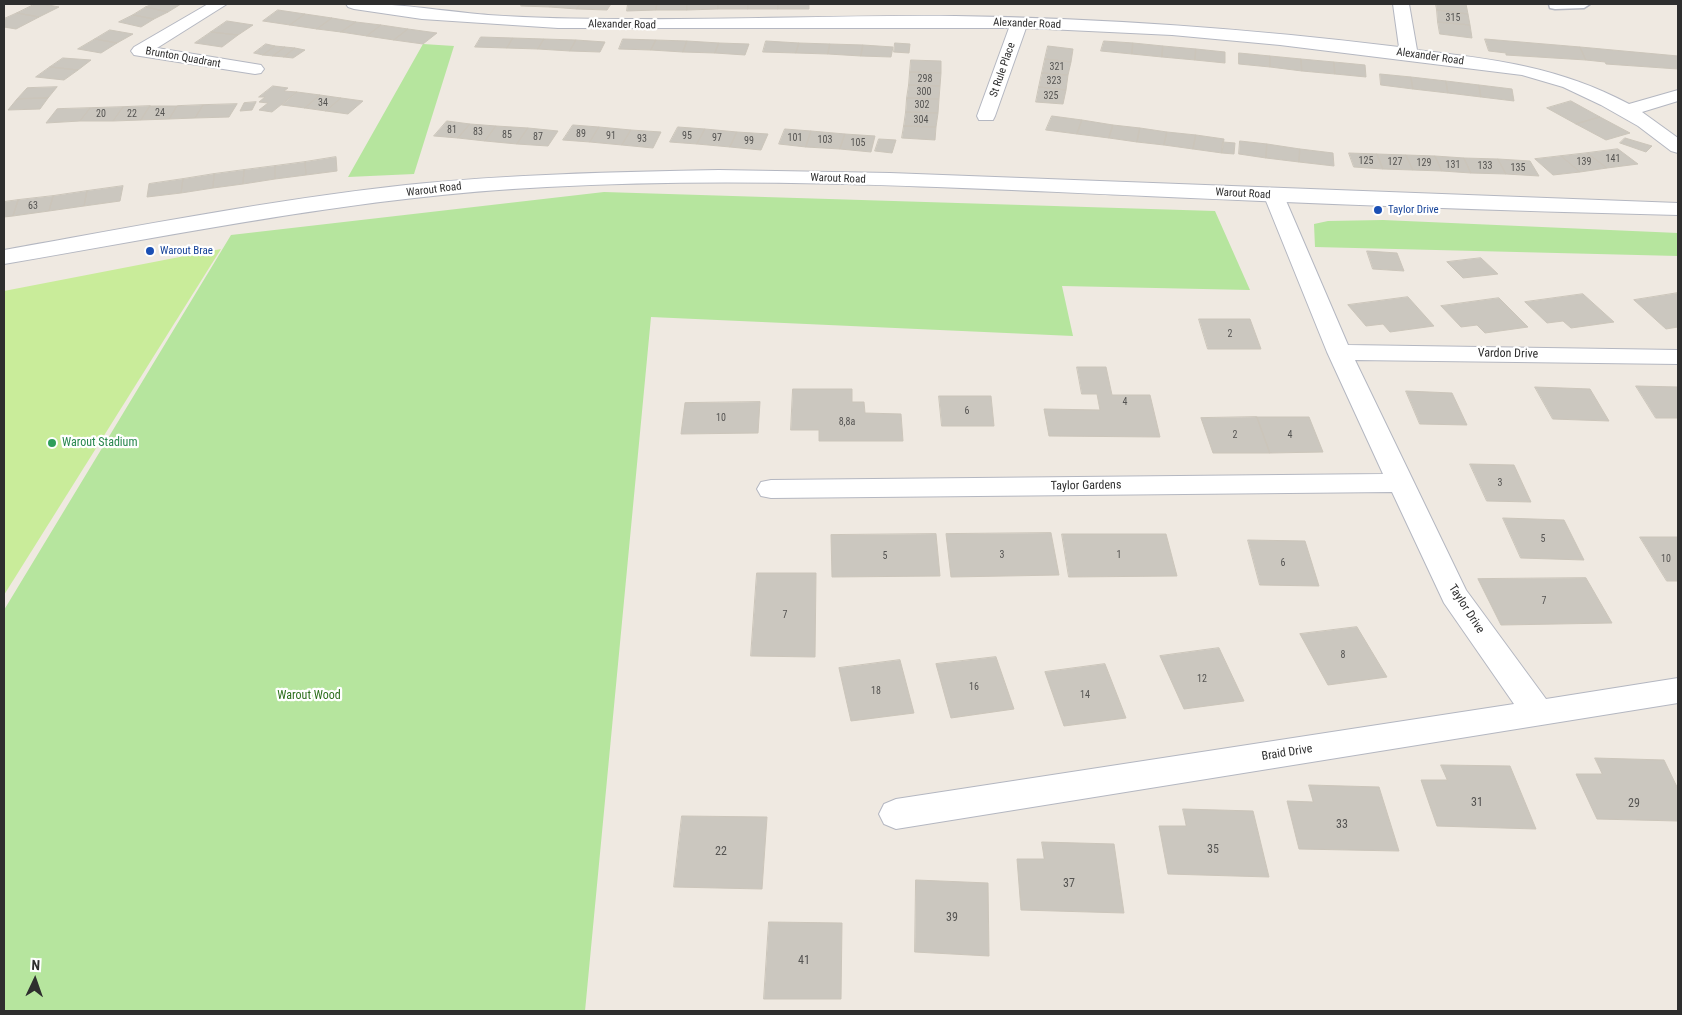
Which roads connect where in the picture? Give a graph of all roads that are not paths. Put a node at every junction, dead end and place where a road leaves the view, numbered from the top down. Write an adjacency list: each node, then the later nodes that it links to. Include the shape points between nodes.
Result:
1 (219, 4): 10 (street, Brunton Quadrant, via 140,52)
2 (354, 4): 7 (street, Alexander Road, via 456,17 582,25 703,26)
3 (900, 4): 7 (street)
4 (1401, 4): 9 (street)
5 (1584, 4): 6 (lane)
6 (1555, 5)
7 (902, 21): 8 (street, Alexander Road)
8 (1019, 23): 9 (street, Alexander Road, via 1258,36); 13 (street, St Rule Place)
9 (1409, 53): 12 (street, Alexander Road, via 1528,71 1571,85)
10 (255, 69)
11 (1678, 95): 12 (street)
12 (1627, 111): 14 (street, Alexander Road)
13 (986, 116)
14 (1678, 147)
15 (1274, 196): 16 (street, Warout Road); 17 (street, Warout Road, via 1019,184 756,177 654,176 566,180 460,186 235,215); 18 (street, Taylor Drive)
16 (1678, 208)
17 (4, 258)
18 (1339, 352): 19 (street, Vardon Drive); 20 (street, Taylor Drive)
19 (1678, 357)
20 (1401, 483): 21 (street, Taylor Gardens); 23 (street, Taylor Drive, via 1454,595)
21 (772, 489)
22 (1678, 691): 23 (street, Braid Drive)
23 (1539, 714): 24 (street, Braid Drive)
24 (896, 814)

